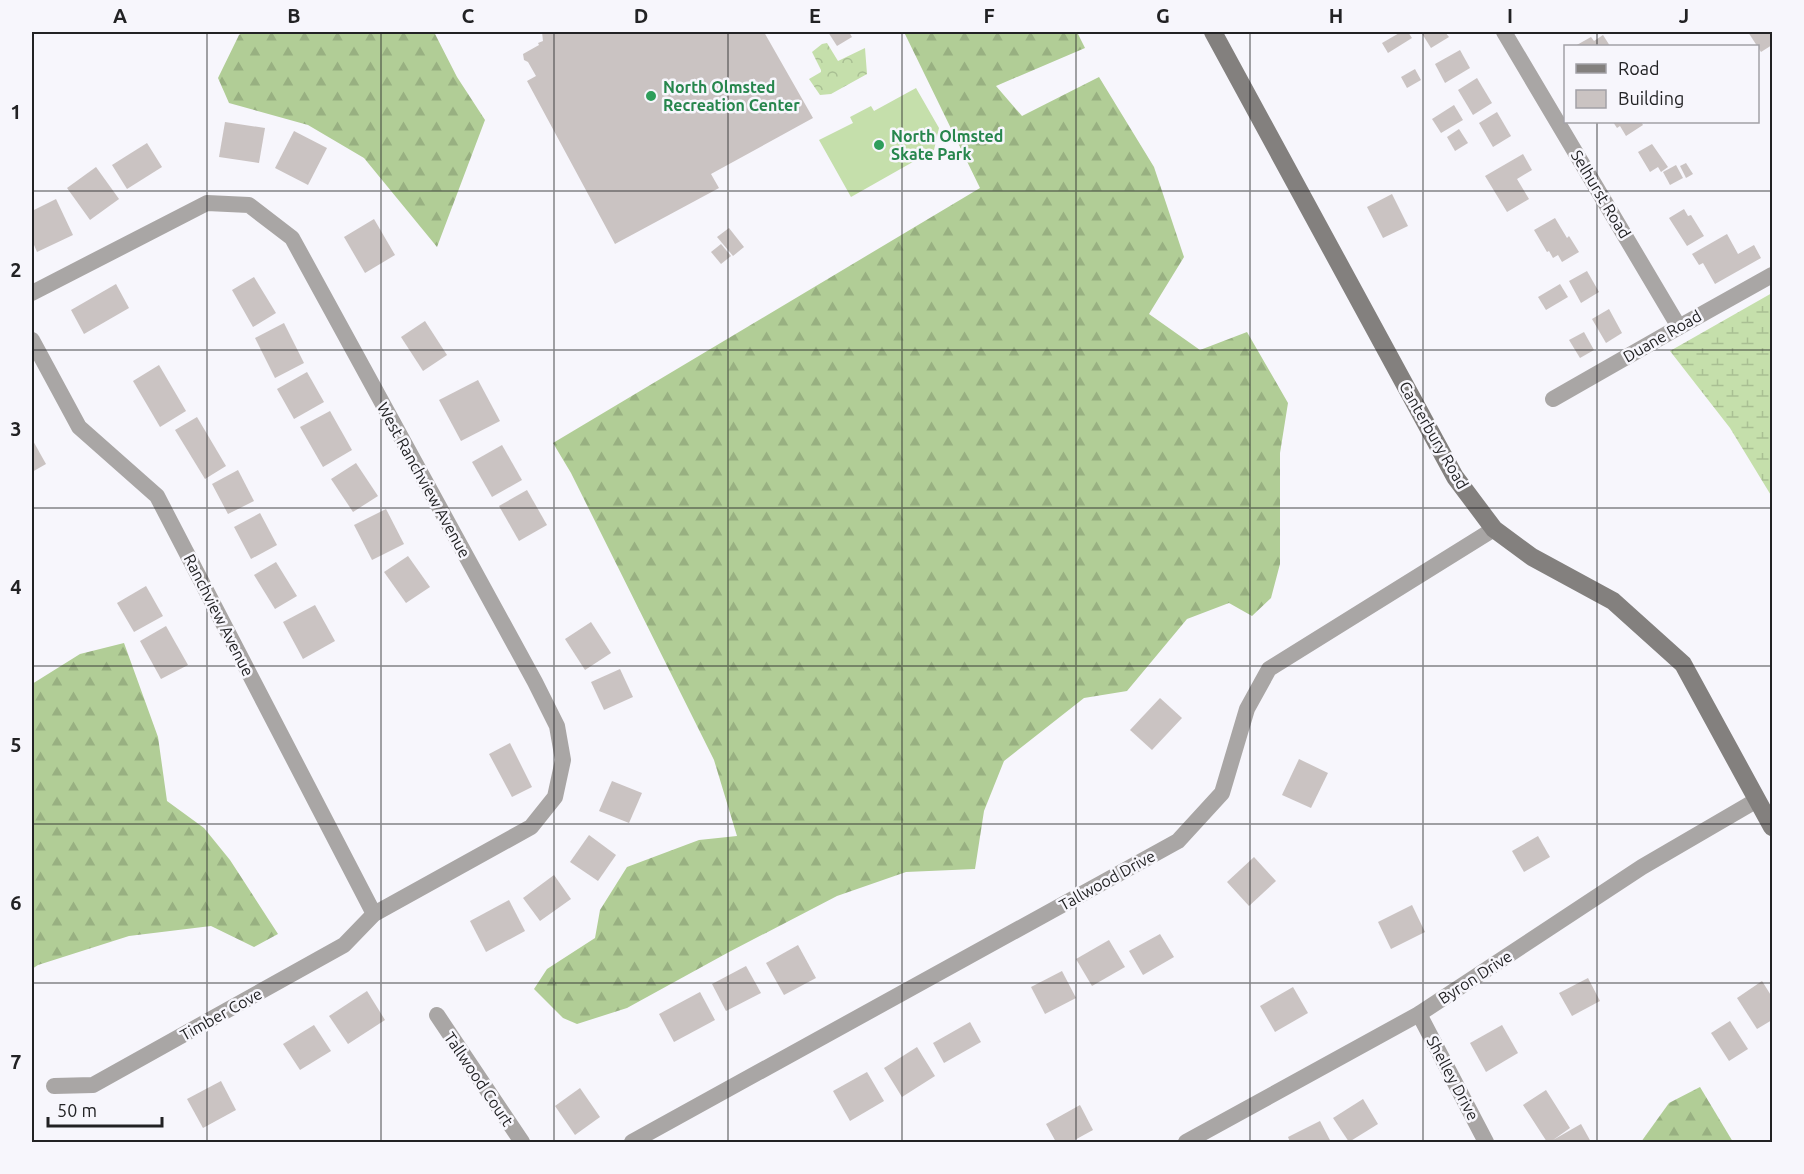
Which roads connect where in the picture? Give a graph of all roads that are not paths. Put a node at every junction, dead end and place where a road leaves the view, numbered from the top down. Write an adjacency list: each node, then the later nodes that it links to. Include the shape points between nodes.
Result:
1 (1213, 32): 8 (street, Canterbury Road, via 1455,477)
2 (1504, 32): 5 (street, Selhurst Road)
3 (1773, 275): 5 (street, Duane Road)
4 (32, 293): 11 (street, West Ranchview Avenue, via 207,203 249,205 292,238 544,699 557,726 563,760 555,797 531,827)
5 (1679, 327): 7 (street, Duane Road)
6 (32, 340): 11 (street, Ranchview Avenue, via 79,427 157,496)
7 (1553, 399)
8 (1494, 530): 9 (street, Canterbury Road, via 1532,557 1613,601 1683,664); 17 (street, Tallwood Drive, via 1269,669 1248,709 1221,793 1178,841)
9 (1757, 800): 10 (street, Canterbury Road); 12 (street, Byron Drive, via 1642,867)
10 (1773, 827)
11 (374, 914): 14 (street, Timber Cove, via 344,945 93,1085)
12 (1419, 1014): 15 (street, Byron Drive); 18 (street, Shelley Drive)
13 (437, 1016): 16 (street, Tallwood Court)
14 (54, 1086)
15 (1191, 1141)
16 (522, 1143)
17 (632, 1143)
18 (1486, 1143)

